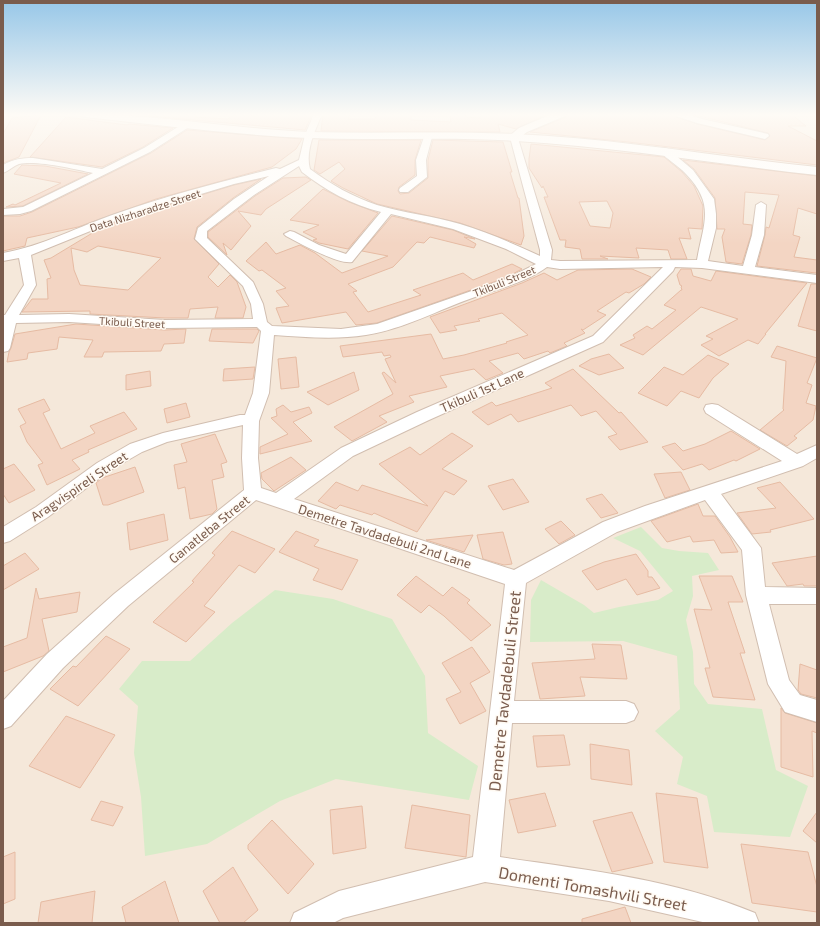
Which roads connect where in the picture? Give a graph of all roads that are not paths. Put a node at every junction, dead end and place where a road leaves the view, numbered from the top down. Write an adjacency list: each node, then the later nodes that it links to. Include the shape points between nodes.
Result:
1 (132, 157): 10 (street)
2 (299, 157): 7 (street)
3 (422, 157): 11 (street, via 422,177)
4 (520, 157): 18 (street, via 546,250)
5 (672, 157): 20 (street, via 690,172 709,199 710,228)
6 (705, 157): 9 (main road)
7 (296, 164): 13 (street, via 340,193); 16 (street, Data Nizharadze Street, via 122,215); 24 (street, Ganatleba Street, via 230,207 202,230 202,239 249,285)
8 (3, 170): 10 (street, via 24,161)
9 (817, 170)
10 (104, 172): 14 (street, via 27,209)
11 (404, 190)
12 (761, 205): 21 (street, via 758,235)
13 (388, 211): 15 (street, via 348,258 315,247); 18 (street, via 457,227)
14 (3, 212)
15 (290, 234)
16 (25, 253): 17 (street, Data Nizharadze Street); 23 (street, via 30,285)
17 (3, 257)
18 (545, 263): 19 (street, Tkibuli Street); 24 (street, Tkibuli Street, via 514,279 393,325 365,331 336,333)
19 (669, 263): 20 (street, Tkibuli Street); 32 (street, Tkibuli 1st Lane, via 669,268 598,339 348,452)
20 (702, 264): 21 (street, Tkibuli Street)
21 (748, 269): 22 (street, Tkibuli Street)
22 (817, 279)
23 (7, 318): 24 (street, Tkibuli Street); 25 (street)
24 (264, 326): 27 (street, Ganatleba Street, via 261,393)
25 (3, 348)
26 (712, 409): 29 (street)
27 (252, 421): 30 (street, Ganatleba Street, via 250,458); 33 (street, Aragvispireli Street, via 240,420 163,438 136,448 103,467 42,512)
28 (817, 451): 29 (street, Demetre Tavdadebuli Street)
29 (797, 462): 31 (street, Demetre Tavdadebuli Street)
30 (253, 492): 32 (street, Demetre Tavdadebuli 2nd Lane); 40 (street, Ganatleba Street, via 121,600 55,661)
31 (710, 493): 34 (street, Demetre Tavdadebuli Street, via 610,527); 35 (street, via 751,548)
32 (278, 501): 34 (street, Demetre Tavdadebuli 2nd Lane)
33 (3, 536)
34 (516, 579): 38 (street, Demetre Tavdadebuli Street)
35 (756, 595): 36 (street); 37 (street, via 779,684 793,704)
36 (817, 596)
37 (817, 711)
38 (501, 712): 39 (street); 41 (street, Demetre Tavdadebuli Street)
39 (626, 712)
40 (3, 718)
41 (485, 868): 42 (street, Domenti Tomashvili Street, via 339,905); 43 (street, Domenti Tomashvili Street, via 609,887 708,909)
42 (304, 923)
43 (745, 923)

